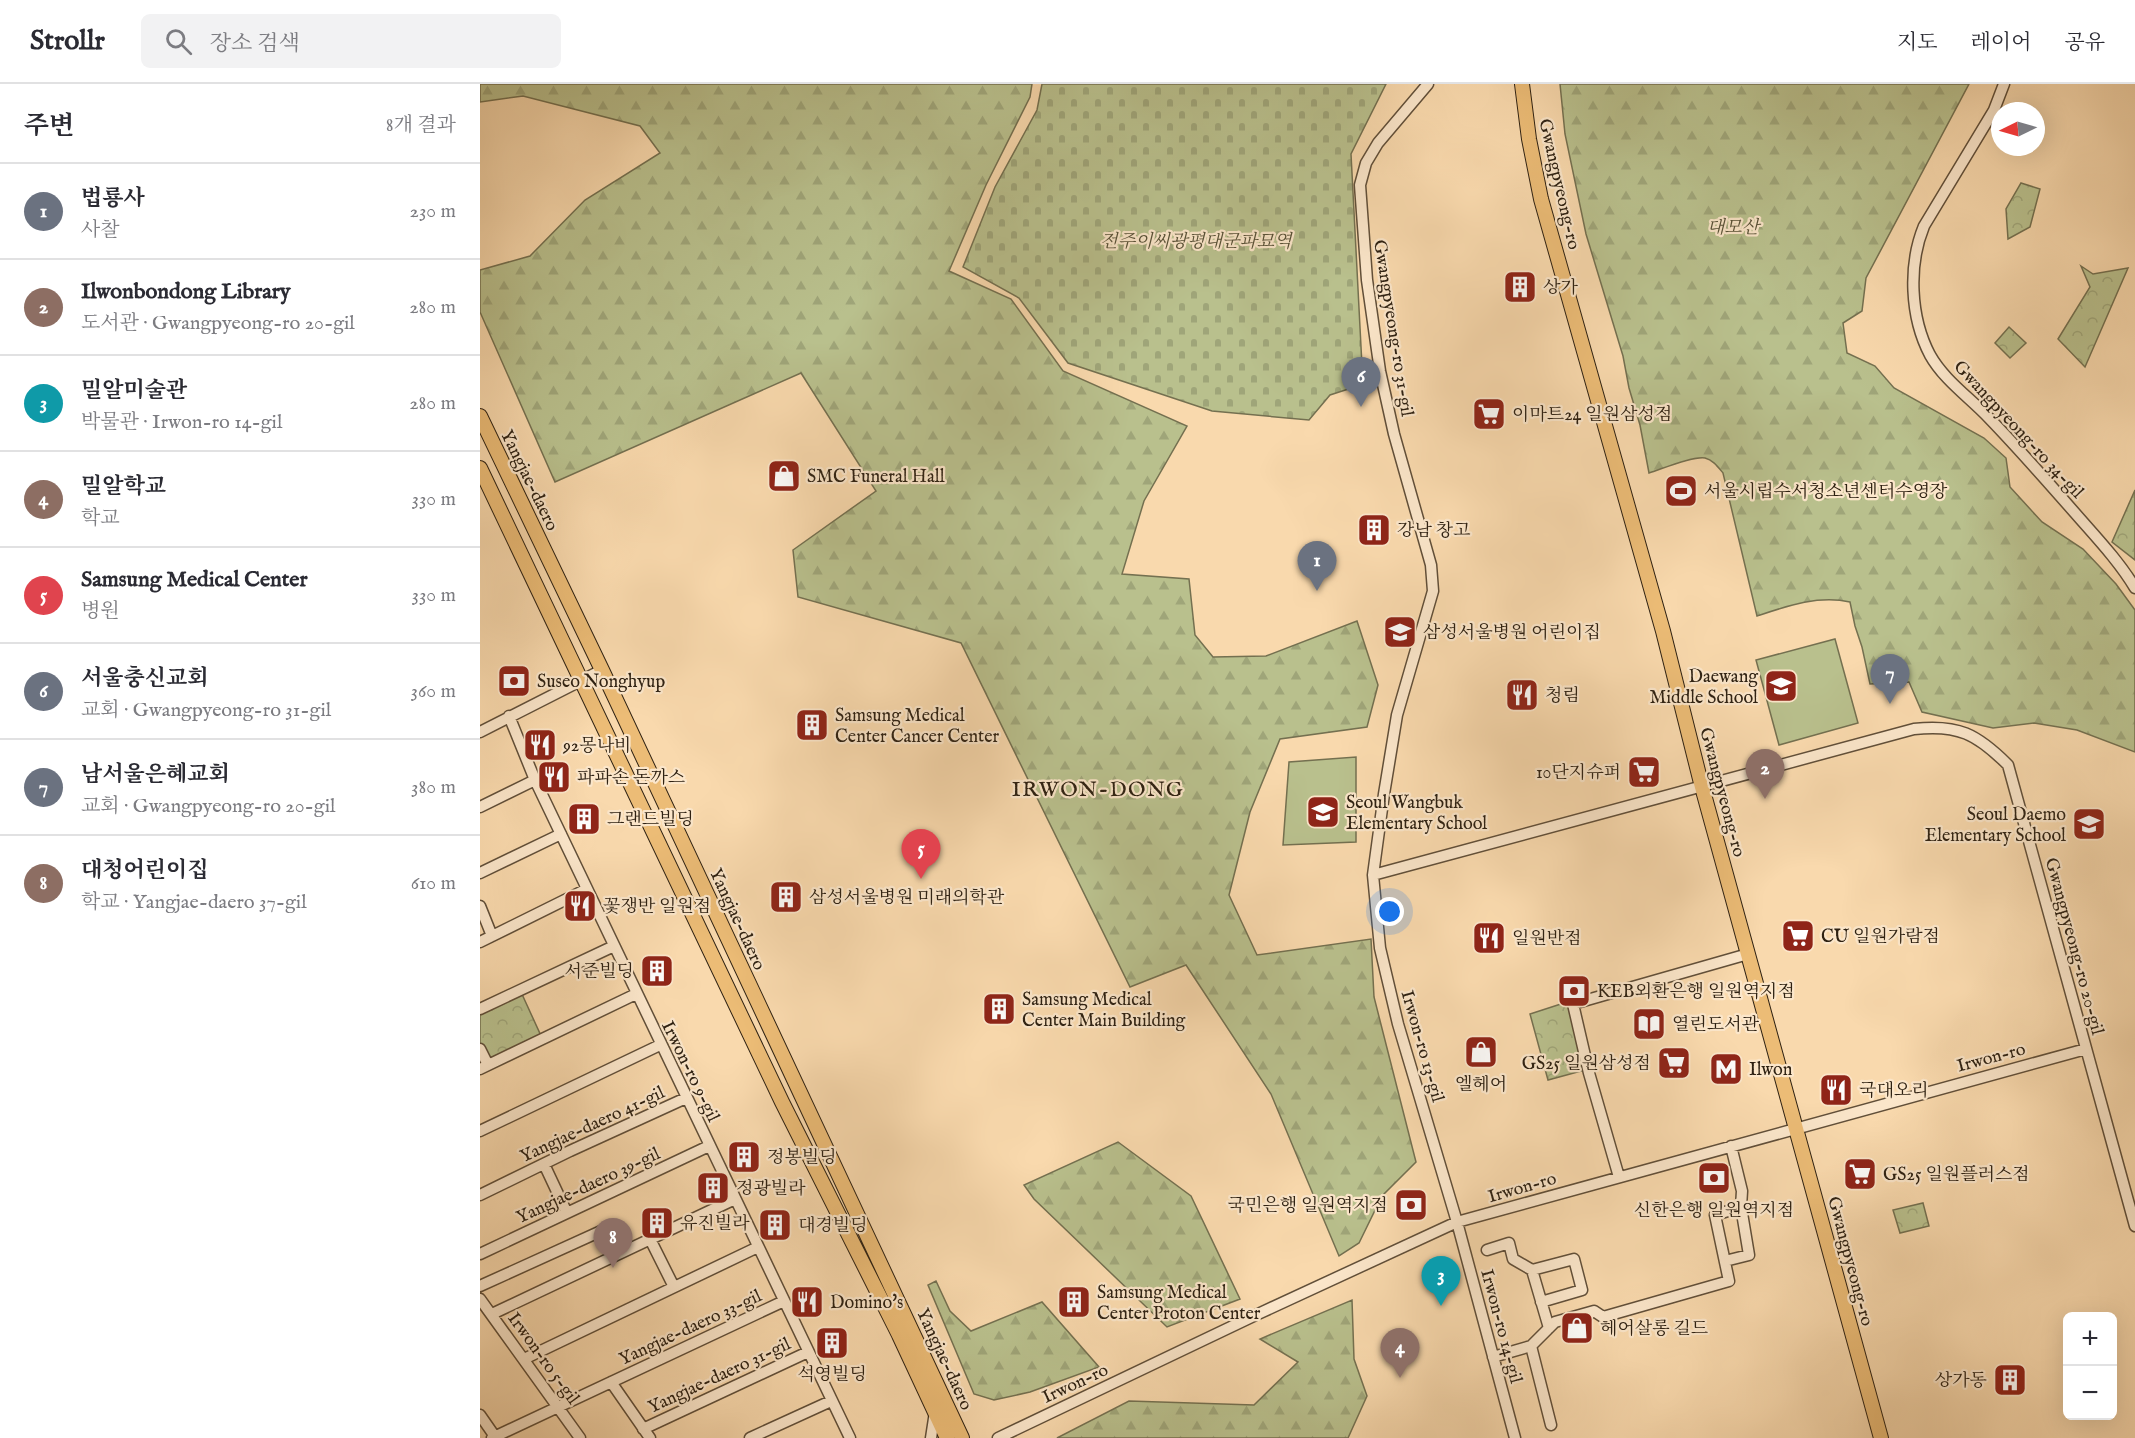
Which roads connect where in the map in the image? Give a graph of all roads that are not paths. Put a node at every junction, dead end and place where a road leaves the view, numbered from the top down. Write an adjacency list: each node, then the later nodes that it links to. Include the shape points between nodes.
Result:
1 (1428, 84): 16 (street, Gwangpyeong-ro 31-gil, via 1378,143 1359,185 1380,371 1431,565 1432,591 1397,715)
2 (1522, 84): 12 (main road, Gwangpyeong-ro, via 1541,200 1663,631)
3 (2004, 84): 6 (street, Gwangpyeong-ro 34-gil, via 1994,110 1924,226 1917,246 1913,272 1922,334 1948,380 2014,444 2092,532)
4 (480, 416): 7 (main road, Yangjae-daero)
5 (480, 468): 8 (main road, Yangjae-daero)
6 (2135, 588)
7 (602, 670): 8 (street); 73 (main road, Yangjae-daero)
8 (582, 680): 9 (street); 63 (main road, Yangjae-daero)
9 (509, 716): 10 (street); 11 (street, Irwon-ro 9-gil)
10 (480, 732)
11 (535, 780): 13 (street); 14 (street, Irwon-ro 9-gil)
12 (1702, 786): 16 (street, Gwangpyeong-ro 20-gil); 22 (main road, Gwangpyeong-ro); 26 (street, Gwangpyeong-ro 20-gil, via 1914,729 1950,728 1983,741 2007,765)
13 (480, 807)
14 (561, 834): 15 (street); 17 (street, Irwon-ro 9-gil)
15 (480, 873)
16 (1374, 875): 40 (street, Irwon-ro 13-gil, via 1380,948)
17 (587, 889): 19 (street); 21 (street, Irwon-ro 9-gil)
18 (480, 906): 19 (street)
19 (492, 936): 20 (street)
20 (480, 942)
21 (614, 946): 23 (street, Irwon-ro 9-gil); 24 (street)
22 (1748, 954): 30 (main road, Gwangpyeong-ro); 35 (street, via 1573,1004)
23 (636, 994): 25 (street, Irwon-ro 9-gil); 28 (street)
24 (480, 1009)
25 (660, 1045): 29 (street, Irwon-ro 9-gil); 31 (street)
26 (2086, 1048): 30 (street, Irwon-ro); 41 (street, Gwangpyeong-ro 20-gil)
27 (480, 1049): 28 (street)
28 (484, 1067)
29 (686, 1098): 32 (street, Irwon-ro 9-gil); 34 (street, Yangjae-daero 41-gil)
30 (1796, 1128): 33 (street, Irwon-ro); 76 (main road, Gwangpyeong-ro)
31 (480, 1131)
32 (709, 1146): 37 (street, Irwon-ro 9-gil); 39 (street, Yangjae-daero 39-gil)
33 (1731, 1146): 35 (street, Irwon-ro); 38 (street, via 1742,1191)
34 (544, 1164): 36 (street, Yangjae-daero 41-gil); 39 (street)
35 (1619, 1177): 40 (street, Irwon-ro)
36 (480, 1195)
37 (735, 1199): 43 (street); 44 (street, Irwon-ro 9-gil)
38 (1741, 1207): 47 (street, via 1749,1255); 47 (street, via 1715,1215)
39 (567, 1213): 46 (street, Yangjae-daero 39-gil)
40 (1456, 1222): 58 (street, Irwon-ro 14-gil); 74 (street, Irwon-ro)
41 (2135, 1226)
42 (610, 1227): 49 (street)
43 (650, 1239): 50 (street); 54 (street)
44 (758, 1247): 50 (street); 52 (street, Irwon-ro 9-gil)
45 (1487, 1250): 48 (street, via 1509,1243 1513,1259)
46 (480, 1254)
47 (1725, 1261): 55 (street, via 1729,1281 1603,1317 1594,1311 1555,1322)
48 (1533, 1270): 53 (street); 53 (street, via 1574,1259 1582,1290)
49 (480, 1286)
50 (674, 1287): 59 (street)
51 (480, 1299): 54 (street, Irwon-ro 5-gil)
52 (783, 1301): 57 (street, Irwon-ro 9-gil); 60 (street, Yangjae-daero 33-gil)
53 (1541, 1302): 55 (street)
54 (492, 1314): 59 (street, Irwon-ro 5-gil)
55 (1549, 1328): 56 (street)
56 (1531, 1346): 58 (street); 65 (street)
57 (808, 1352): 61 (street, Irwon-ro 9-gil); 66 (street, Yangjae-daero 31-gil)
58 (1493, 1357): 75 (street, Irwon-ro 14-gil)
59 (524, 1359): 62 (street, Irwon-ro 5-gil)
60 (611, 1382): 62 (street, Yangjae-daero 33-gil); 66 (street, Yangjae-daero 33-gil)
61 (831, 1401): 69 (street); 70 (street, Irwon-ro 9-gil)
62 (558, 1407): 67 (street, Yangjae-daero 33-gil); 68 (street, Irwon-ro 5-gil)
63 (935, 1412): 71 (street); 72 (main road, Yangjae-daero)
64 (480, 1415): 67 (street)
65 (1551, 1425)
66 (646, 1433)
67 (494, 1438)
68 (580, 1438)
69 (750, 1438)
70 (850, 1438)
71 (931, 1438)
72 (947, 1438)
73 (962, 1438)
74 (998, 1438)
75 (1515, 1438)
76 (1881, 1438)

